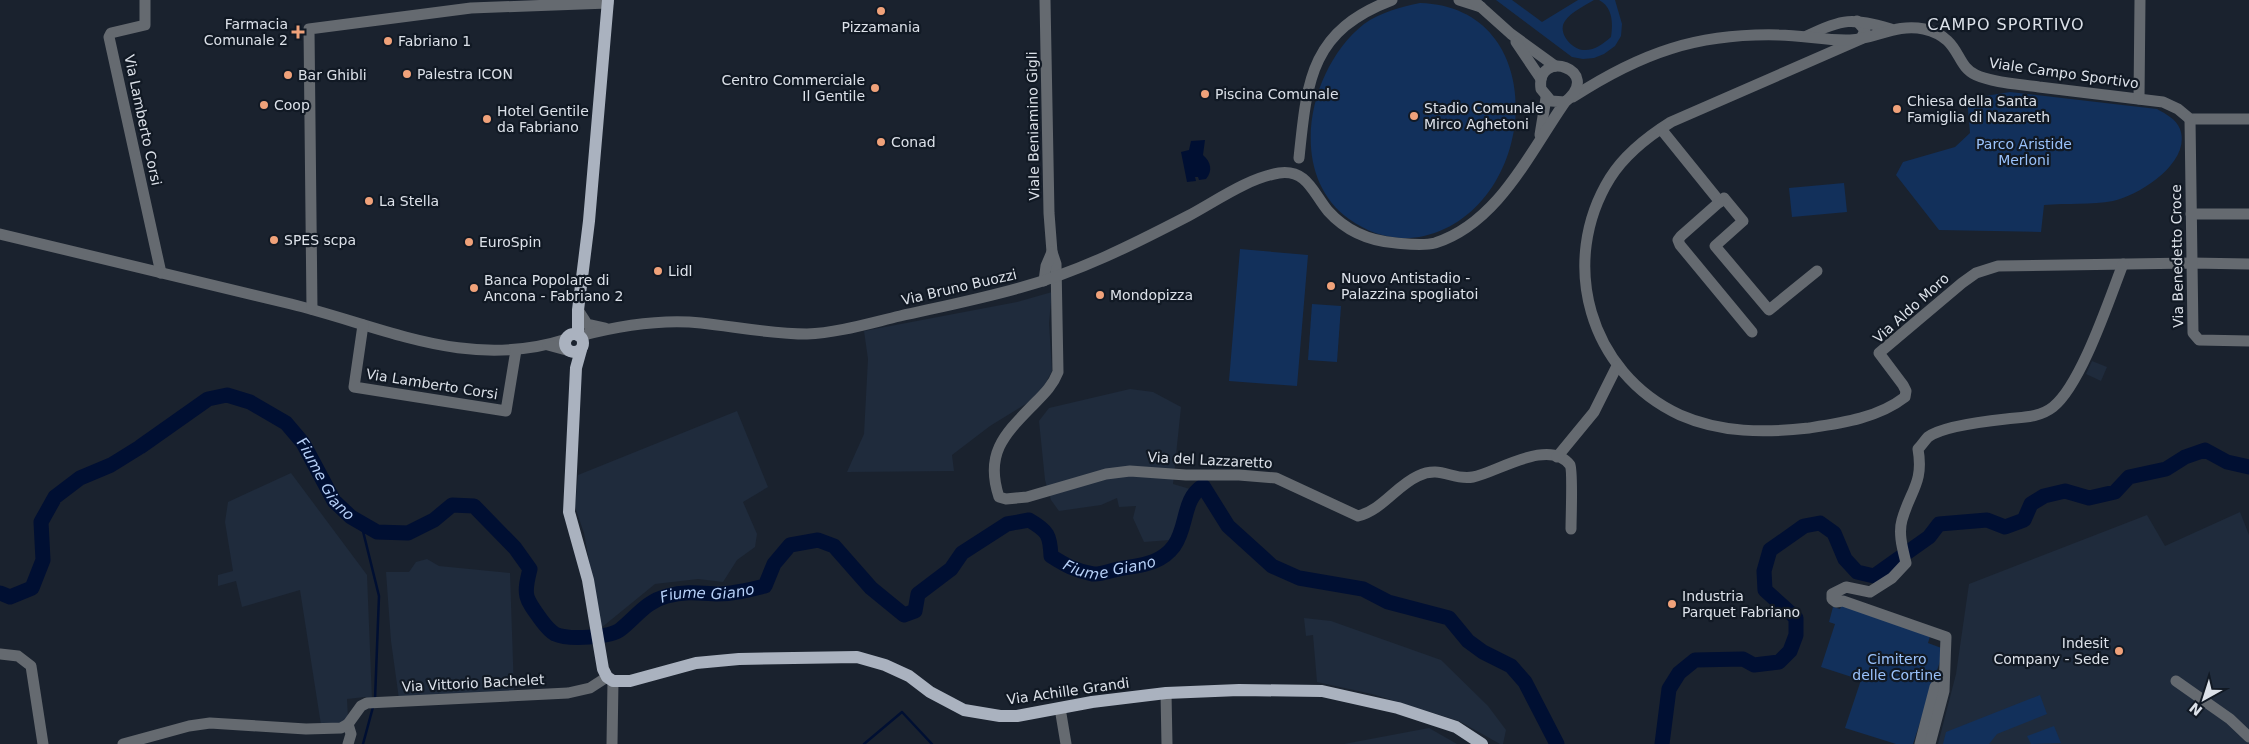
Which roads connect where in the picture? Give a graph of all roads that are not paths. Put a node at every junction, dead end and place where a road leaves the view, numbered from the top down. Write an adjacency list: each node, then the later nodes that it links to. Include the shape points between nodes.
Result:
1 (145, 0): 37 (street, Via Lamberto Corsi, via 145,25 111,33 109,37)
2 (1045, 0): 32 (street, Viale Beniamino Gigli)
3 (1392, 0): 27 (street, via 1370,8 1344,26 1322,51 1308,84)
4 (1459, 0): 7 (street)
5 (2140, 0): 21 (street)
6 (608, 1): 40 (street, via 472,8 309,29); 41 (main road)
7 (1478, 4): 11 (street)
8 (1857, 21): 9 (street, Viale Campo Sportivo); 10 (street, Viale Campo Sportivo); 14 (street, via 1865,30)
9 (1845, 22): 12 (street, Viale Campo Sportivo, via 1826,26); 13 (street)
10 (1891, 29): 14 (street, Viale Campo Sportivo); 21 (street, Viale Campo Sportivo, via 1939,33 1952,44 1975,75 2009,83)
11 (1511, 34): 16 (street); 19 (street)
12 (1807, 36): 13 (street, Viale Campo Sportivo); 17 (street, Viale Campo Sportivo, via 1726,36 1695,41 1661,51)
13 (1830, 38): 14 (street, Viale Campo Sportivo); 15 (street, Via Aldo Moro)
14 (1861, 39): 15 (street, Via Aldo Moro)
15 (1814, 58): 25 (street, Via Aldo Moro)
16 (1555, 66): 18 (street, via 1567,67); 19 (street)
17 (1606, 76): 18 (street, Viale Campo Sportivo); 22 (street, Viale Campo Sportivo)
18 (1577, 78): 22 (street, via 1577,87)
19 (1541, 79): 20 (street, via 1541,89)
20 (1546, 98): 22 (street, via 1556,102); 26 (street)
21 (2140, 99): 23 (street, Viale Campo Sportivo, via 2163,102)
22 (1569, 100): 26 (street)
23 (2190, 119): 24 (street); 29 (street, Via Benedetto Croce)
24 (2249, 119)
25 (1661, 129): 28 (street); 48 (street, Via Aldo Moro, via 1648,136 1611,177 1592,220 1586,246 1589,305 1600,337)
26 (1539, 140): 38 (street, Via Bruno Buozzi, via 1498,199 1478,219 1457,234 1432,244 1378,242 1362,236 1338,221 1306,180 1295,173 1280,173 1250,183 1116,253)
27 (1299, 158)
28 (1720, 202): 36 (street, via 1724,198 1743,221 1715,246 1768,310); 44 (street, via 1678,240)
29 (2191, 214): 30 (street); 33 (street, Via Benedetto Croce)
30 (2249, 214)
31 (0, 234): 37 (street)
32 (1052, 252): 38 (street, Viale Beniamino Gigli); 39 (street, Viale Beniamino Gigli)
33 (2191, 263): 34 (street, Via Aldo Moro); 35 (street, Via Aldo Moro); 45 (street, Via Benedetto Croce, via 2194,337 2199,340)
34 (2123, 264): 48 (street, Via Aldo Moro, via 1998,266 1976,274 1880,353 1906,390 1905,397 1892,407 1858,419 1788,430 1728,430 1679,414 1655,400); 52 (street, via 2094,339 2070,387 2053,407 2032,417 1952,428 1929,437 1918,449 1919,479 1901,521 1906,563 1892,578 1870,592 1846,588 1832,594 1836,602 1843,601 1946,637)
35 (2249, 264)
36 (1817, 271)
37 (161, 273): 40 (street)
38 (1056, 278): 39 (street, Via Bruno Buozzi); 49 (street, Via del Lazzaretto, via 1058,372 1051,387 998,445 994,473 999,497 1027,497 1106,474 1130,471 1240,475 1276,478 1358,516 1371,513 1402,486 1434,470 1464,479 1532,456)
39 (1044, 281): 43 (street, Via Bruno Buozzi, via 811,334 779,334 698,323)
40 (312, 309): 42 (street)
41 (578, 310): 43 (street, Via Bruno Buozzi, via 587,324); 46 (main road)
42 (363, 324): 47 (street, via 440,346 494,352); 47 (street, Via Lamberto Corsi, via 354,387 506,412)
43 (607, 329): 46 (street, Via Bruno Buozzi)
44 (1752, 332)
45 (2249, 341)
46 (575, 343): 47 (street); 53 (main road, via 569,512 588,580 600,649)
47 (516, 350)
48 (1617, 366): 49 (street, via 1594,412)
49 (1557, 457): 50 (street, via 1571,466)
50 (1571, 529)
51 (0, 654): 59 (street, via 18,656 31,666)
52 (1946, 670): 66 (street, via 1935,687); 67 (street)
53 (610, 679): 56 (main road, Via Achille Grandi, via 630,681 696,662 858,657 909,676 930,692 964,710 1017,716); 57 (street, Via Vittorio Bachelet, via 568,693 367,703 356,711); 62 (street)
54 (2176, 681): 58 (street, via 2230,719)
55 (1166, 693): 56 (main road, Via Achille Grandi); 64 (street); 65 (main road, Via Achille Grandi, via 1322,691 1398,708 1447,724)
56 (1060, 708): 63 (street)
57 (348, 724): 60 (street, via 340,728 306,730 210,723); 61 (street, via 351,734)
58 (2249, 737)
59 (43, 744)
60 (122, 744)
61 (348, 744)
62 (612, 744)
63 (1066, 744)
64 (1167, 744)
65 (1482, 744)
66 (1920, 744)
67 (1930, 744)

